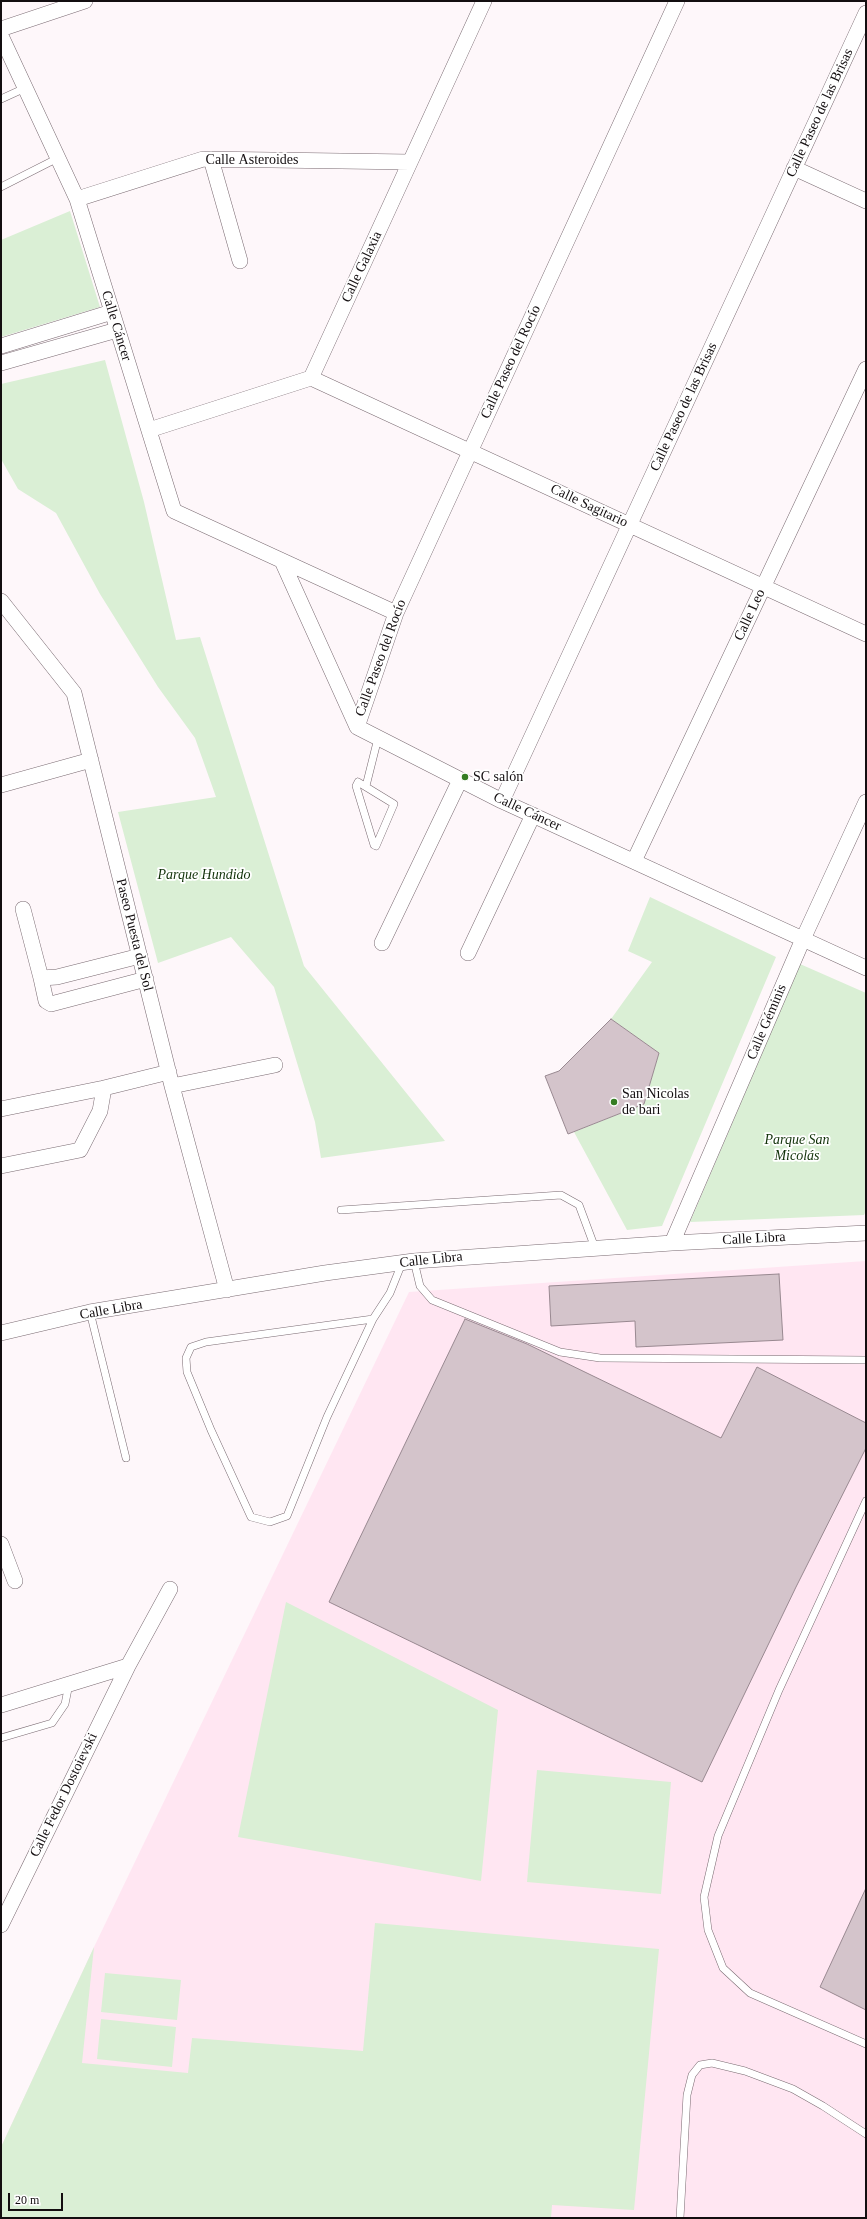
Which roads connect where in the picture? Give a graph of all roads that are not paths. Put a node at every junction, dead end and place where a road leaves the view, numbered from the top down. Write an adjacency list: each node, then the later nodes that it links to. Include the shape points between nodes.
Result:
1 (86, 1): 5 (street)
2 (484, 1): 11 (street, Calle Galaxia)
3 (677, 1): 24 (street, Calle Paseo del Rocío)
4 (866, 13): 12 (street, Calle Paseo de las Brisas)
5 (1, 28)
6 (1, 36): 7 (street, Calle Cáncer)
7 (25, 88): 8 (lane); 9 (street, Calle Cáncer)
8 (1, 99)
9 (58, 158): 13 (lane); 14 (street, Calle Cáncer)
10 (211, 159): 11 (street, Calle Asteroides); 14 (street, Calle Asteroides, via 203,159); 16 (street)
11 (410, 162): 22 (street, Calle Galaxia)
12 (794, 168): 15 (street); 25 (street, Calle Paseo de las Brisas)
13 (1, 187)
14 (77, 198): 17 (street, Calle Cáncer)
15 (866, 201)
16 (240, 261)
17 (112, 312): 18 (street, Calle Cáncer); 19 (street)
18 (118, 330): 20 (street); 23 (street, Calle Cáncer)
19 (1, 346)
20 (1, 364)
21 (866, 369): 27 (street, Calle Leo)
22 (311, 378): 23 (street); 24 (street, Calle Sagitario)
23 (149, 430): 26 (street, Calle Cáncer, via 174,512)
24 (470, 452): 25 (street, Calle Sagitario); 29 (street, Calle Paseo del Rocío)
25 (630, 525): 27 (street, Calle Sagitario); 37 (street, Calle Paseo de las Brisas)
26 (282, 561): 29 (street, Calle Cáncer); 31 (street)
27 (763, 587): 30 (street, Calle Sagitario); 40 (street, Calle Leo)
28 (2, 605): 33 (street, Paseo Puesta del Sol, via 74,693)
29 (396, 613): 31 (street, Calle Paseo del Rocío)
30 (866, 634)
31 (357, 727): 32 (street, Calle Cáncer)
32 (378, 738): 34 (street, Calle Cáncer); 36 (lane)
33 (91, 760): 35 (street); 45 (street, Paseo Puesta del Sol)
34 (460, 780): 37 (street, Calle Cáncer); 43 (street)
35 (1, 785)
36 (366, 786): 36 (lane, via 394,804 376,846 355,784 358,782)
37 (502, 801): 39 (street, Calle Cáncer)
38 (866, 802): 42 (street, Calle Géminis)
39 (533, 815): 40 (street, Calle Cáncer); 44 (street)
40 (634, 862): 42 (street, Calle Cáncer)
41 (22, 909): 47 (street)
42 (803, 939): 46 (street, Calle Cáncer); 56 (street, Calle Géminis)
43 (382, 943)
44 (468, 954)
45 (140, 956): 47 (street, via 64,975); 48 (street, Paseo Puesta del Sol)
46 (866, 968)
47 (41, 978): 48 (street, via 46,1001 51,1004)
48 (146, 979): 50 (street, Paseo Puesta del Sol)
49 (275, 1066): 50 (street)
50 (170, 1079): 51 (street); 59 (street, Paseo Puesta del Sol)
51 (104, 1088): 52 (street); 53 (street, via 100,1111 80,1150)
52 (1, 1109)
53 (1, 1166)
54 (341, 1210): 57 (lane, via 561,1195 579,1205)
55 (866, 1233): 56 (street, Calle Libra)
56 (672, 1243): 57 (street, Calle Libra)
57 (595, 1248): 58 (street, Calle Libra)
58 (408, 1262): 59 (street, Calle Libra); 61 (lane); 63 (lane, via 420,1286 432,1300 560,1352 600,1358)
59 (227, 1290): 60 (street, Calle Libra)
60 (90, 1312): 62 (street, Calle Libra); 64 (lane)
61 (373, 1319): 61 (lane, via 327,1418 287,1516 270,1522 251,1517 187,1372 186,1358 191,1347 206,1342)
62 (1, 1333)
63 (866, 1360)
64 (126, 1458)
65 (866, 1501): 74 (lane, via 779,1690 718,1836 704,1897 708,1930 723,1968 750,1993)
66 (1, 1544): 67 (street)
67 (15, 1581)
68 (170, 1589): 69 (street, Calle Fedor Dostoievski)
69 (128, 1666): 70 (street); 73 (street, Calle Fedor Dostoievski)
70 (69, 1684): 71 (street); 72 (lane, via 65,1704 52,1722)
71 (1, 1705)
72 (1, 1738)
73 (1, 1925)
74 (866, 2044)
75 (866, 2134): 76 (lane, via 793,2089 739,2069 712,2063 700,2065 692,2075 687,2095)
76 (680, 2218)

